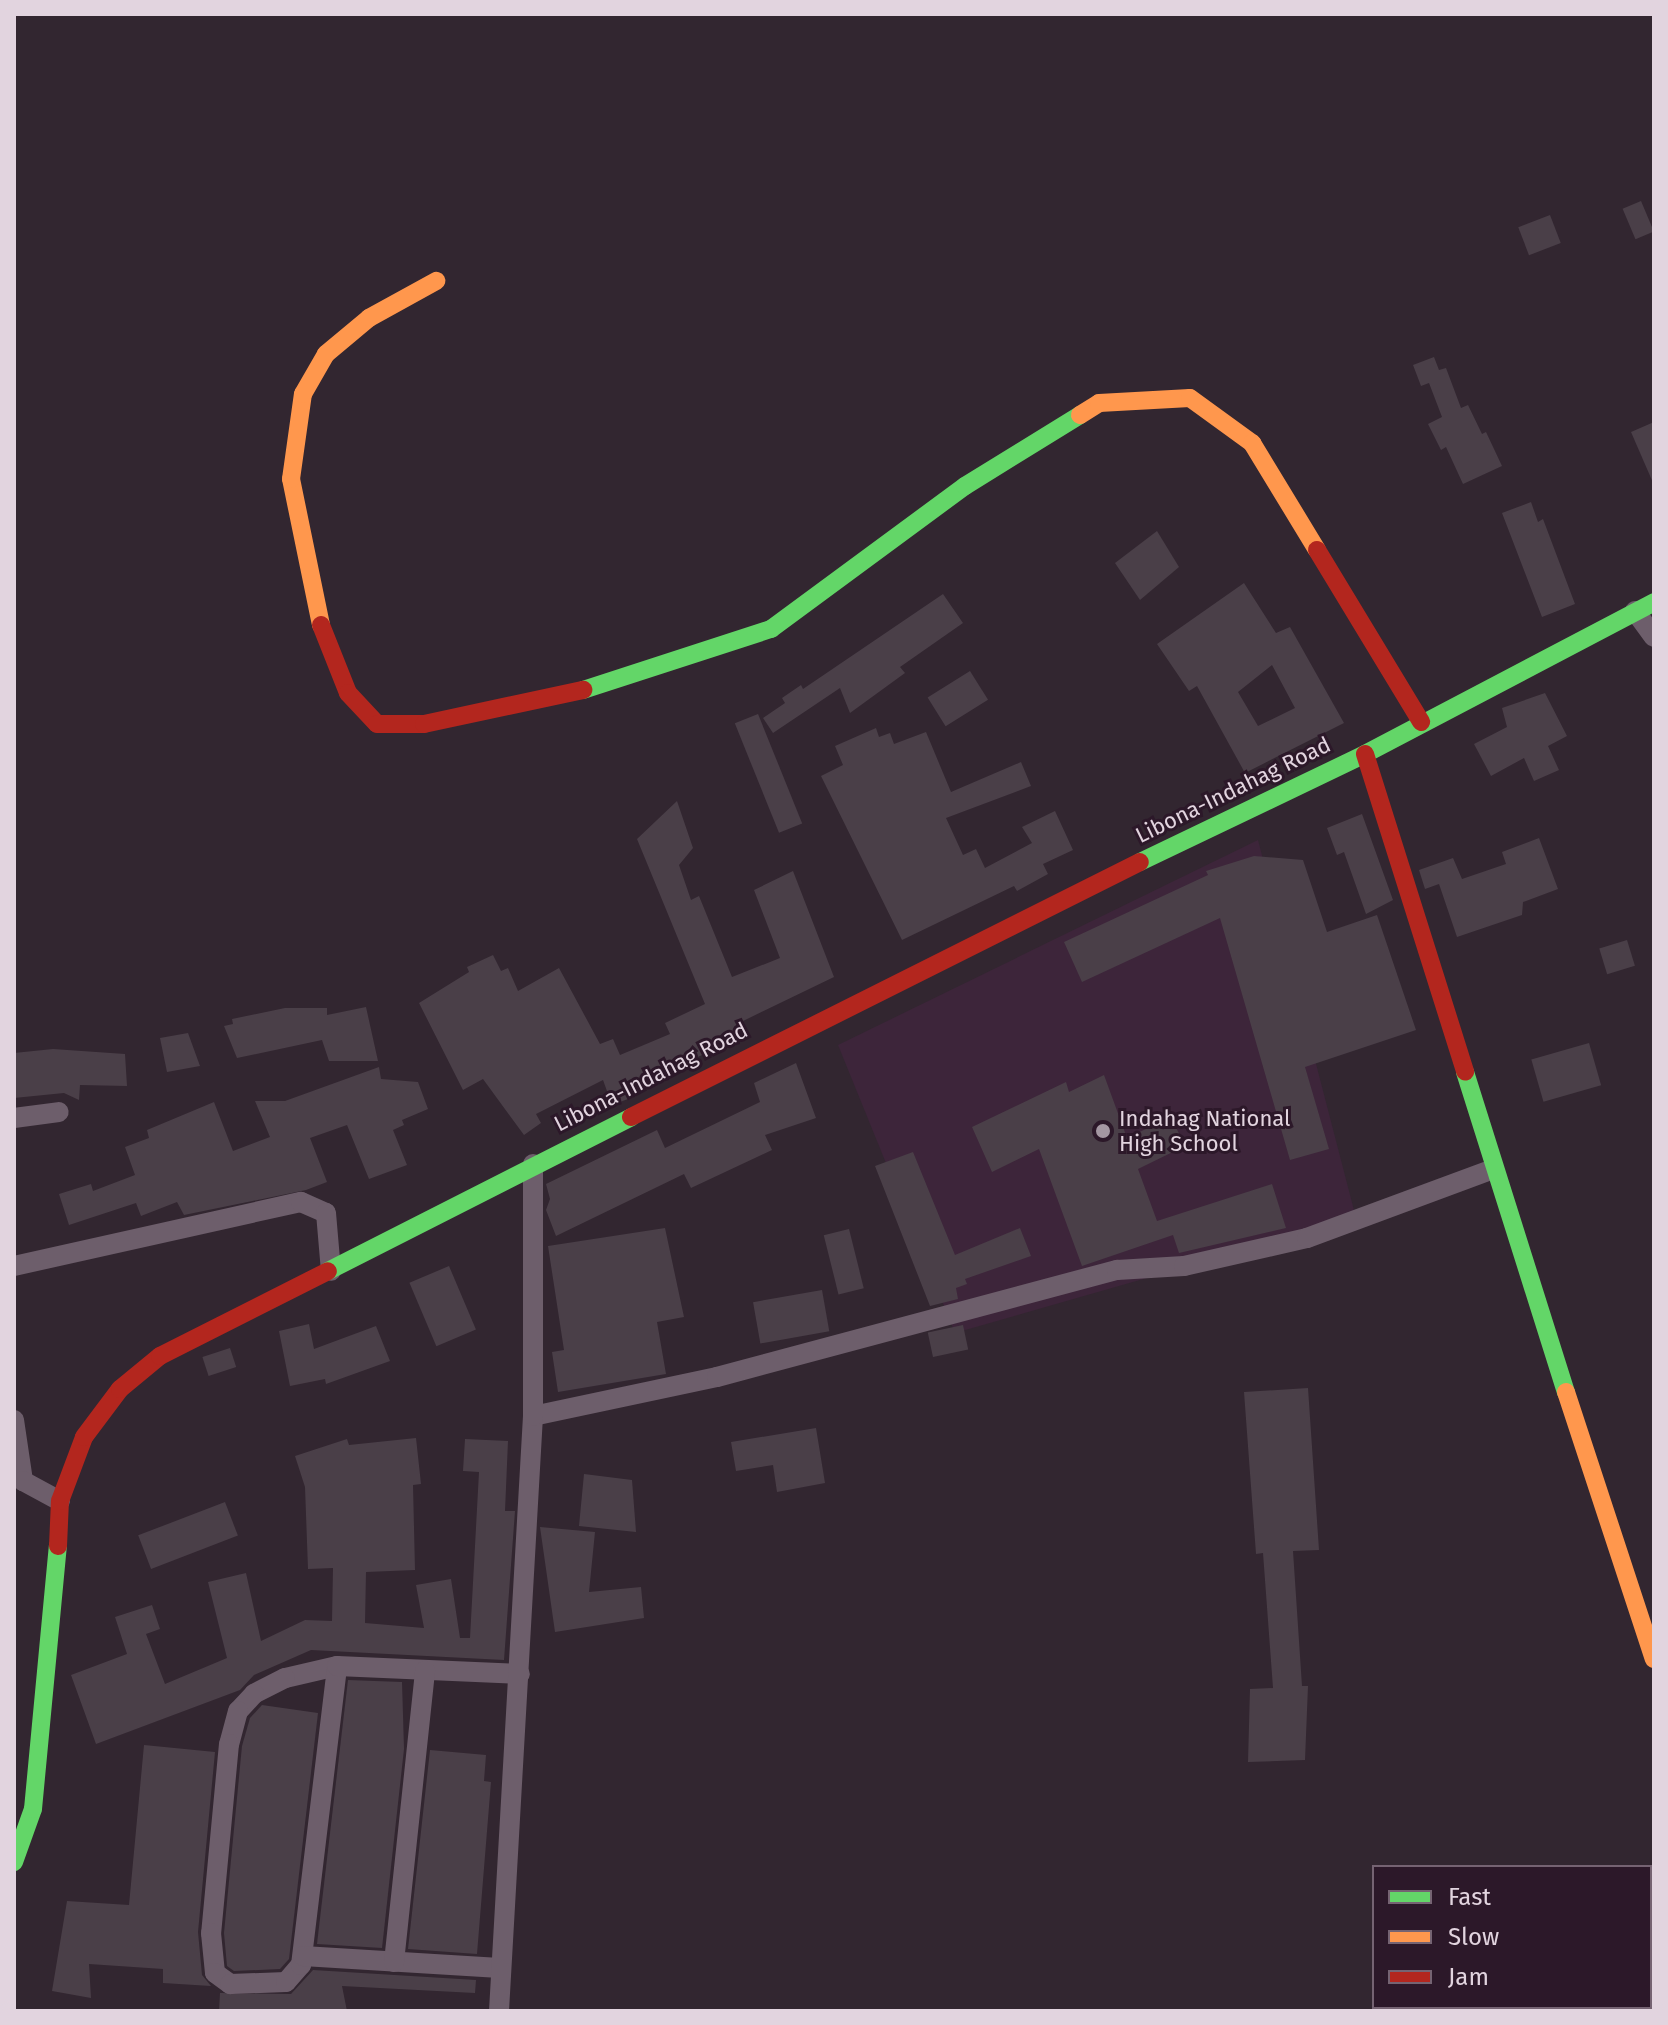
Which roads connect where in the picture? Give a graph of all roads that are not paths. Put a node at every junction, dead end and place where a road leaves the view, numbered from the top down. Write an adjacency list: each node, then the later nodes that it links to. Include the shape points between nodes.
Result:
1 (436, 281): 4 (main road, via 369,318 326,354 303,394 291,479 304,560 327,648 348,693 377,724 424,724 563,696 771,629 965,486 1099,403 1190,398 1252,443)
2 (1645, 607): 3 (street); 4 (main road, Libona-Indahag Road)
3 (1654, 637)
4 (1421, 722): 5 (main road, Libona-Indahag Road)
5 (1365, 754): 8 (main road, Libona-Indahag Road, via 1049,905); 9 (main road)
6 (59, 1112): 7 (street)
7 (14, 1118)
8 (533, 1164): 11 (main road, Libona-Indahag Road); 12 (street)
9 (1494, 1169): 12 (street, via 1307,1238 1184,1266 1117,1270 717,1377); 15 (main road)
10 (14, 1266): 11 (street, via 301,1202 326,1213)
11 (331, 1271): 14 (main road, Libona-Indahag Road, via 160,1356 120,1389 84,1437)
12 (533, 1416): 19 (street)
13 (14, 1420): 14 (street, via 23,1481)
14 (60, 1501): 20 (main road, Libona-Indahag Road, via 56,1600 33,1809)
15 (1647, 1624): 16 (main road)
16 (1654, 1659)
17 (337, 1666): 18 (street); 21 (street); 21 (street, via 285,1678 254,1694 238,1711 229,1744 211,1933 215,1973 230,1984 286,1982 295,1977)
18 (425, 1671): 19 (street); 22 (street)
19 (520, 1674): 23 (street)
20 (14, 1862)
21 (303, 1956): 22 (street)
22 (394, 1962): 23 (street)
23 (500, 1968): 24 (street)
24 (499, 2011)

